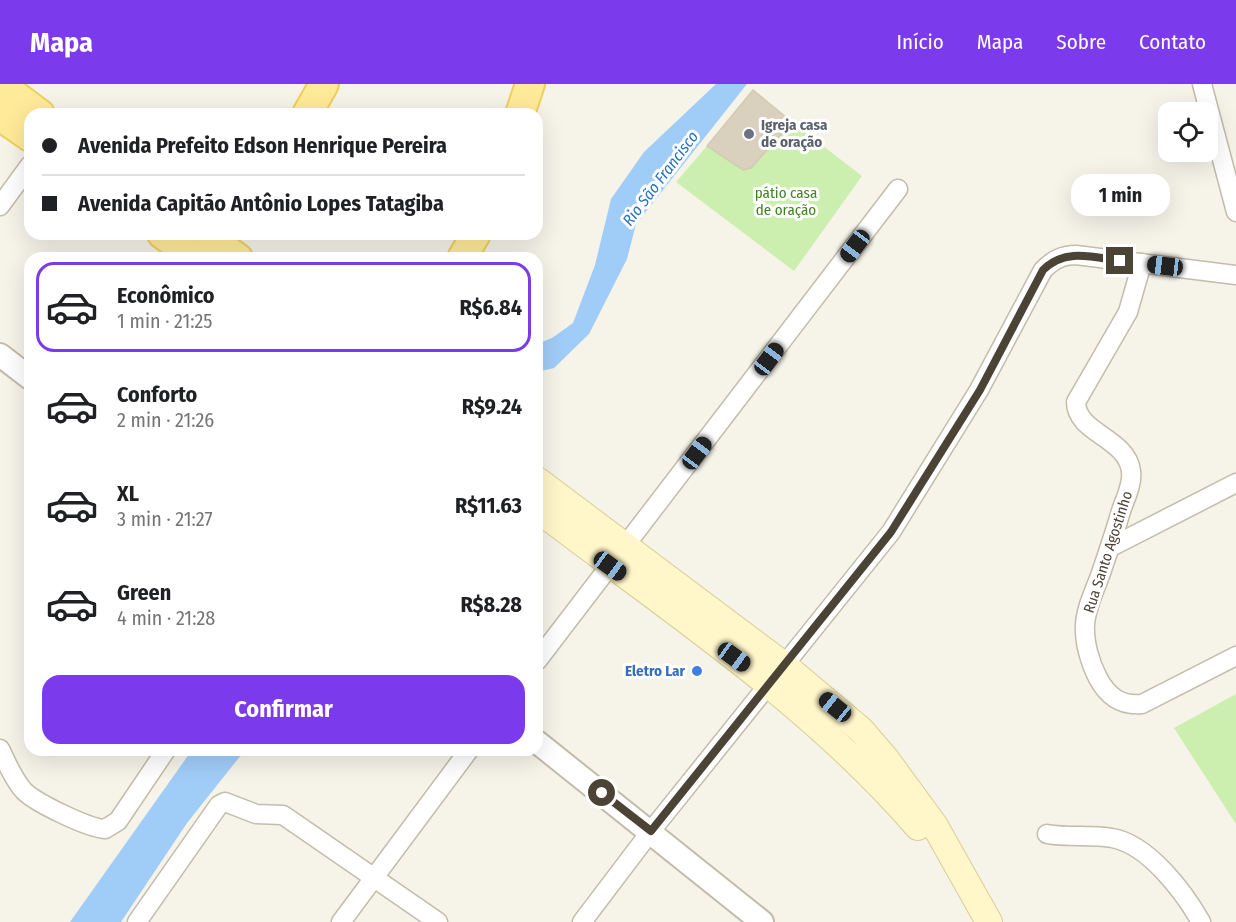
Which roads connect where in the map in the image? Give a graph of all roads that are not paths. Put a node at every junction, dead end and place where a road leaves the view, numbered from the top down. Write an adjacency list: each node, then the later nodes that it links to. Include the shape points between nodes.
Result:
1 (0, 84): 4 (main road)
2 (530, 84): 5 (main road)
3 (1202, 84): 11 (street)
4 (32, 108)
5 (522, 108)
6 (0, 116): 7 (main road)
7 (24, 133)
8 (24, 173): 10 (street)
9 (898, 189): 22 (street)
10 (0, 206)
11 (1236, 212)
12 (186, 240): 13 (main road)
13 (214, 247)
14 (1142, 263): 15 (street); 21 (street, Rua Santo Agostinho, via 1128,312 1076,402 1079,415 1121,450 1131,469 1129,488); 25 (street, via 1068,255 1050,262 980,390 891,532)
15 (1236, 274)
16 (0, 355): 17 (street)
17 (24, 373)
18 (1236, 483): 21 (street)
19 (543, 486): 22 (main road)
20 (543, 512): 22 (main road)
21 (1110, 547): 24 (street, Rua Santo Agostinho, via 1087,610 1085,639 1102,686 1119,702 1142,704)
22 (618, 557): 23 (street); 25 (main road)
23 (543, 653)
24 (1236, 656)
25 (777, 675): 30 (street); 38 (main road, via 960,872)
26 (543, 746): 30 (street)
27 (0, 749): 28 (street, via 19,785 30,796 93,828 110,828 118,821)
28 (162, 756)
29 (464, 756): 32 (street)
30 (651, 831): 36 (street); 37 (street)
31 (1047, 834): 39 (street, via 1114,838 1130,844 1179,887)
32 (372, 877): 33 (street, via 283,814 256,814 225,802 219,805); 34 (street); 35 (street)
33 (137, 922)
34 (340, 922)
35 (438, 922)
36 (582, 922)
37 (762, 922)
38 (989, 922)
39 (1201, 922)

